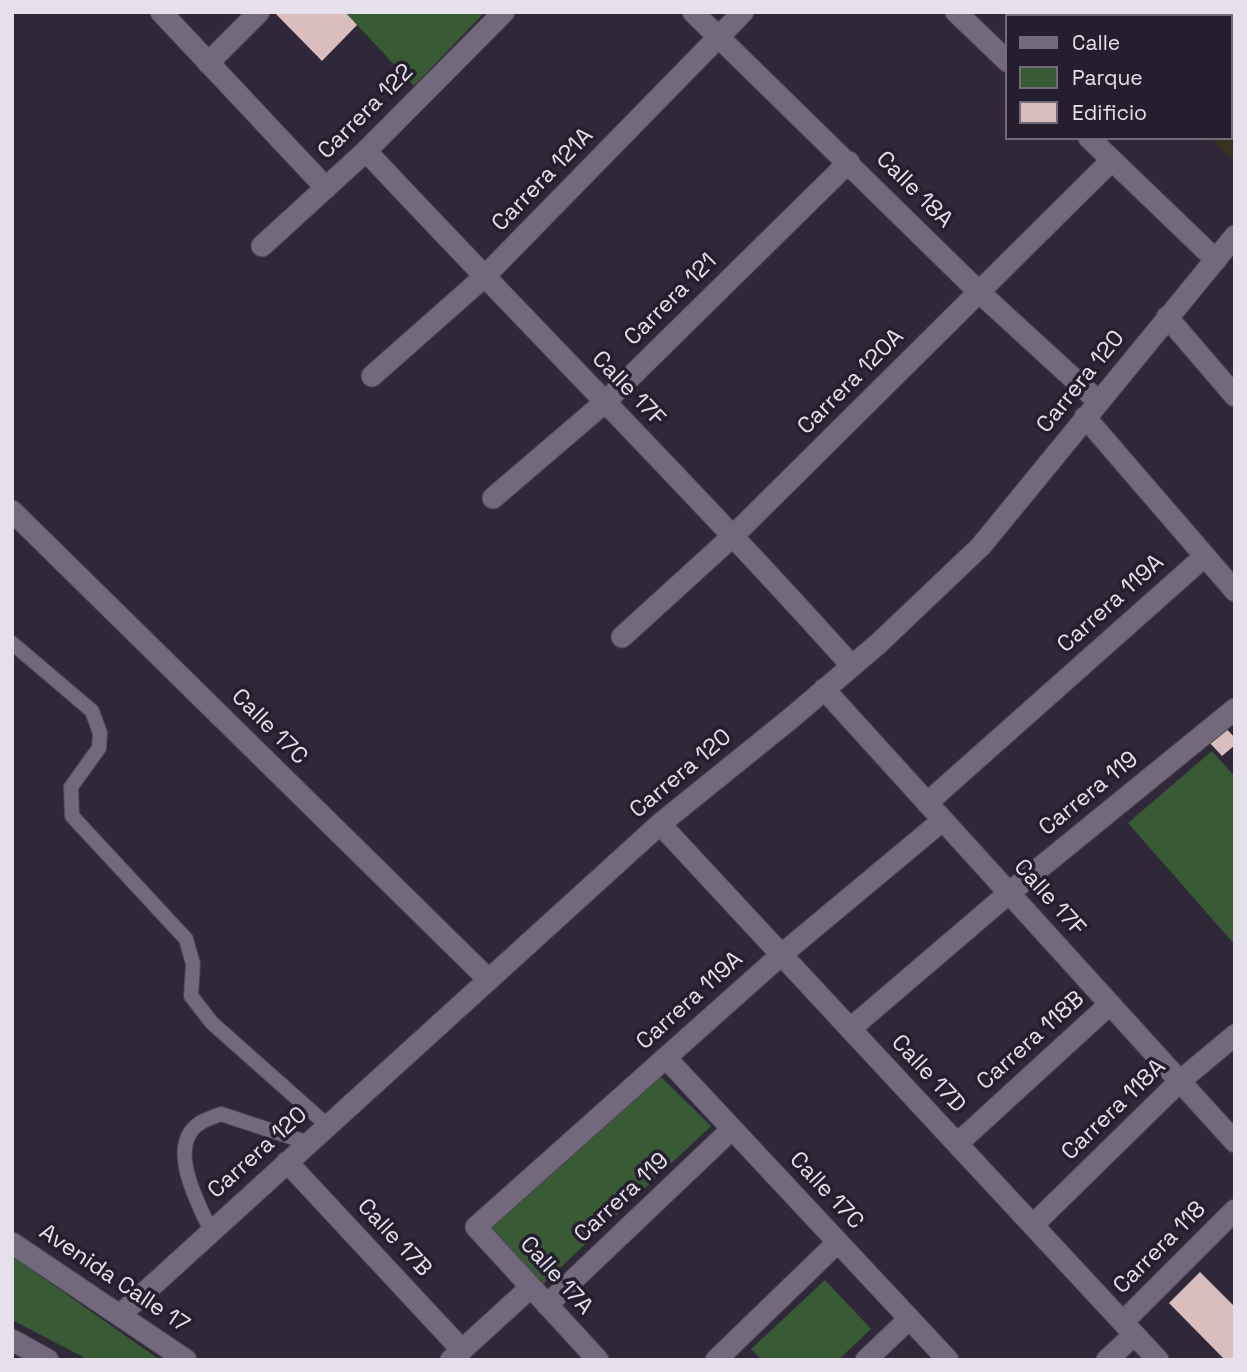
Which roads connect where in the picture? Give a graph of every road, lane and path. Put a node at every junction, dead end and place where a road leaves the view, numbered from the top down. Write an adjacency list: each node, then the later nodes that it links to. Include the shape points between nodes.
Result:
1 (161, 12): 9 (street)
2 (259, 12): 9 (street)
3 (504, 12): 11 (street, Carrera 122)
4 (693, 12): 7 (street, Calle 18A)
5 (743, 12): 7 (street, Carrera 121A)
6 (956, 12): 8 (street)
7 (720, 37): 13 (street, Calle 18A); 18 (street, Carrera 121A)
8 (1006, 60)
9 (208, 63): 14 (street)
10 (1091, 140): 12 (street)
11 (366, 151): 14 (street, Carrera 122); 18 (street, Calle 17F)
12 (1112, 160): 17 (street); 19 (street, Carrera 120A)
13 (849, 162): 19 (street, Calle 18A); 23 (street, Carrera 121)
14 (326, 188): 16 (street, Carrera 122)
15 (1235, 236): 17 (street, Carrera 120)
16 (262, 246)
17 (1216, 260): 20 (street, Carrera 120)
18 (484, 277): 21 (street, Carrera 121A); 23 (street, Calle 17F)
19 (979, 292): 24 (street, Calle 18A); 27 (street, Carrera 120A)
20 (1167, 317): 22 (street); 24 (street, Carrera 120)
21 (372, 376)
22 (1235, 396)
23 (604, 403): 25 (street, Carrera 121); 27 (street, Calle 17F)
24 (1092, 410): 28 (street, Calle 18A); 32 (street, Carrera 120, via 981,546)
25 (493, 498)
26 (13, 513): 40 (street, Calle 17C)
27 (734, 535): 30 (street, Carrera 120A); 32 (street, Calle 17F)
28 (1205, 556): 29 (street, Calle 18A); 35 (street, Carrera 119A)
29 (1235, 591)
30 (622, 637)
31 (12, 643): 46 (lane, via 92,711 96,722 99,748 71,788 72,816 186,939 193,964 191,996 212,1023)
32 (851, 665): 33 (street, Carrera 120)
33 (824, 690): 35 (street, Calle 17F); 37 (street, Carrera 120)
34 (1235, 709): 38 (street, Carrera 119)
35 (927, 803): 36 (street, Calle 17F)
36 (943, 820): 38 (street, Calle 17F); 39 (street, Carrera 119A)
37 (660, 824): 39 (street, Calle 17D); 40 (street, Carrera 120)
38 (1009, 893): 41 (street, Calle 17F); 42 (street, Carrera 119)
39 (781, 955): 42 (street, Calle 17D); 44 (street, Carrera 119A)
40 (489, 980): 46 (street, Carrera 120)
41 (1110, 1004): 45 (street, Calle 17F); 50 (street, Carrera 118B)
42 (850, 1029): 50 (street, Calle 17D)
43 (1235, 1035): 45 (street, Carrera 118A)
44 (666, 1058): 47 (street, Calle 17C); 54 (street, Carrera 119A)
45 (1180, 1081): 48 (street, Calle 17F); 53 (street, Carrera 118A)
46 (328, 1126): 49 (street, Carrera 120)
47 (733, 1129): 56 (street, Calle 17C); 59 (street, Carrera 119)
48 (1235, 1142)
49 (309, 1143): 51 (street, Carrera 120); 55 (lane, via 221,1114 198,1124 186,1142 186,1175)
50 (957, 1144): 53 (street, Calle 17D)
51 (287, 1163): 55 (street, Carrera 120); 64 (street, Calle 17B)
52 (1235, 1210): 62 (street, Carrera 118)
53 (1033, 1225): 62 (street, Calle 17D)
54 (476, 1227): 58 (street, Calle 17A)
55 (211, 1231): 60 (street, Carrera 120)
56 (838, 1242): 61 (street, Calle 17C); 68 (street)
57 (12, 1243): 60 (street, Avenida Calle 17)
58 (531, 1287): 59 (street, Calle 17A); 64 (street)
59 (547, 1305): 67 (street, Calle 17A)
60 (121, 1314): 66 (street, Avenida Calle 17)
61 (909, 1319): 69 (street); 70 (street, Calle 17C)
62 (1128, 1328): 71 (street, Carrera 118); 72 (street, Calle 17D)
63 (12, 1340): 65 (street)
64 (457, 1355)
65 (48, 1360)
66 (187, 1360)
67 (598, 1360)
68 (716, 1360)
69 (866, 1360)
70 (948, 1360)
71 (1107, 1360)
72 (1158, 1360)

